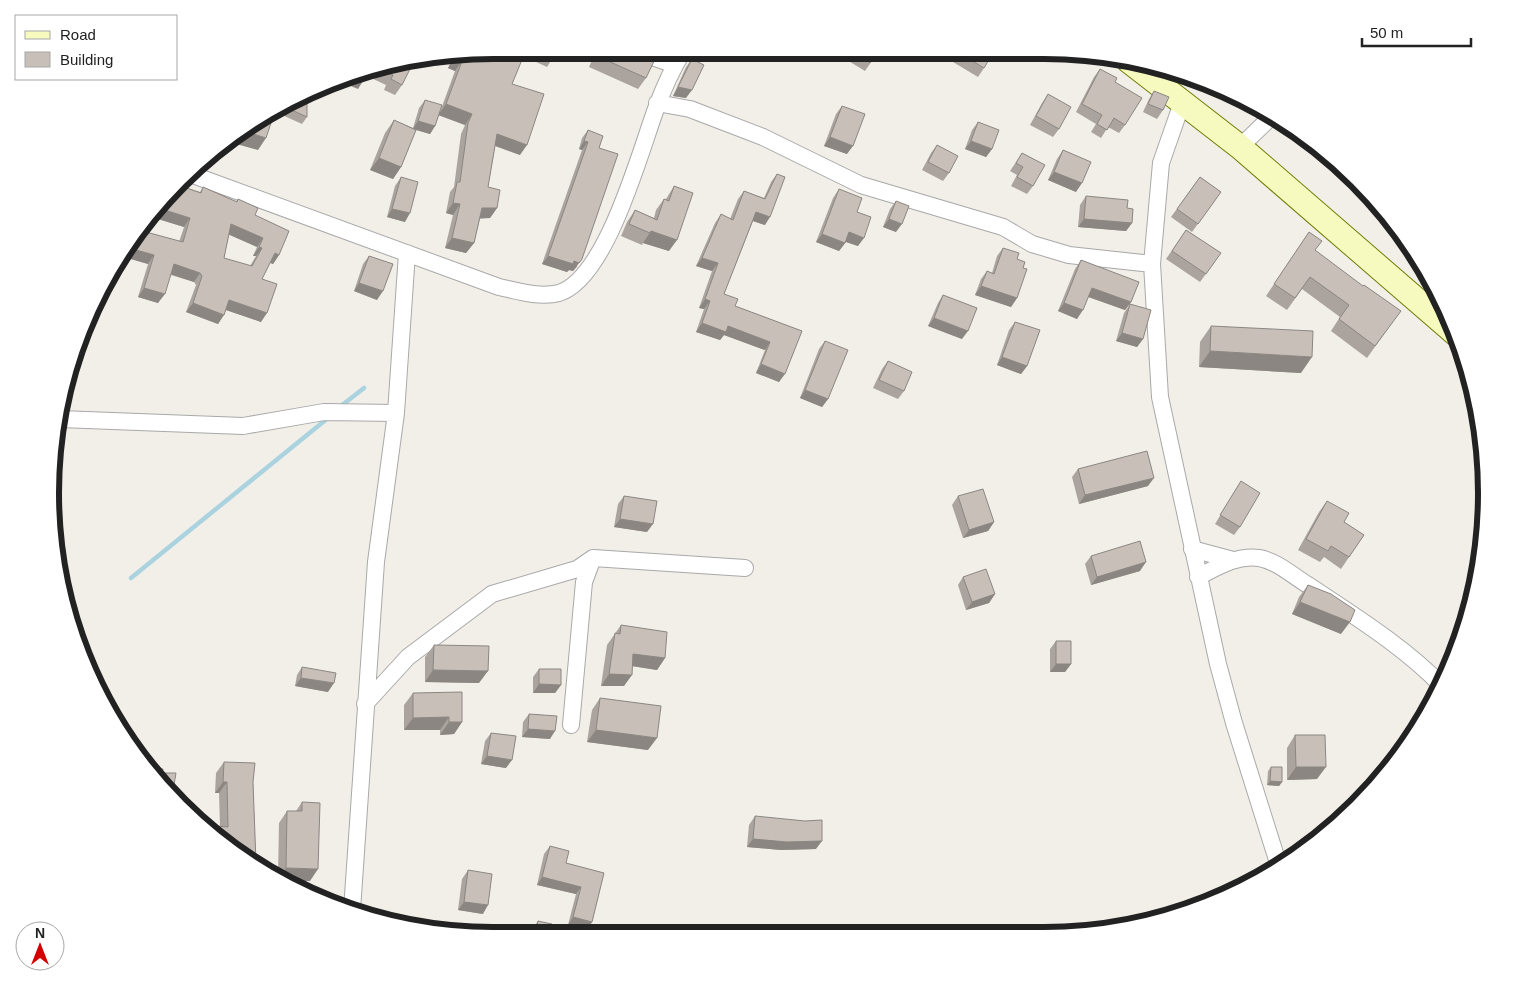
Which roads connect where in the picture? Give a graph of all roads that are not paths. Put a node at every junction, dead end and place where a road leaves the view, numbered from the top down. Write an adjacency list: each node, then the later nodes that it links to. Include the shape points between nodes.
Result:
1 (679, 59): 4 (street)
2 (1141, 70): 3 (main road)
3 (1182, 102): 6 (main road); 9 (street, via 1161,163)
4 (658, 104): 8 (street, via 615,222 583,278 573,286 558,293 524,293); 9 (street, via 690,110 763,137 861,185 1003,227 1032,244 1068,255)
5 (1267, 121): 6 (street)
6 (1240, 147): 10 (main road)
7 (197, 176): 8 (street)
8 (407, 253): 11 (street)
9 (1152, 264): 13 (street, via 1160,397)
10 (1443, 323)
11 (396, 413): 12 (street, via 324,412 243,426); 19 (street, via 376,562)
12 (65, 419)
13 (1192, 549): 15 (street); 17 (street)
14 (593, 558): 16 (street); 19 (street, via 577,569 492,594 408,657); 20 (street, via 584,582)
15 (1233, 560): 17 (street); 18 (street, via 1271,561 1345,609)
16 (745, 568)
17 (1198, 577): 21 (street, via 1234,723)
18 (1436, 680)
19 (366, 704): 22 (street)
20 (571, 725)
21 (1276, 860)
22 (352, 904)

